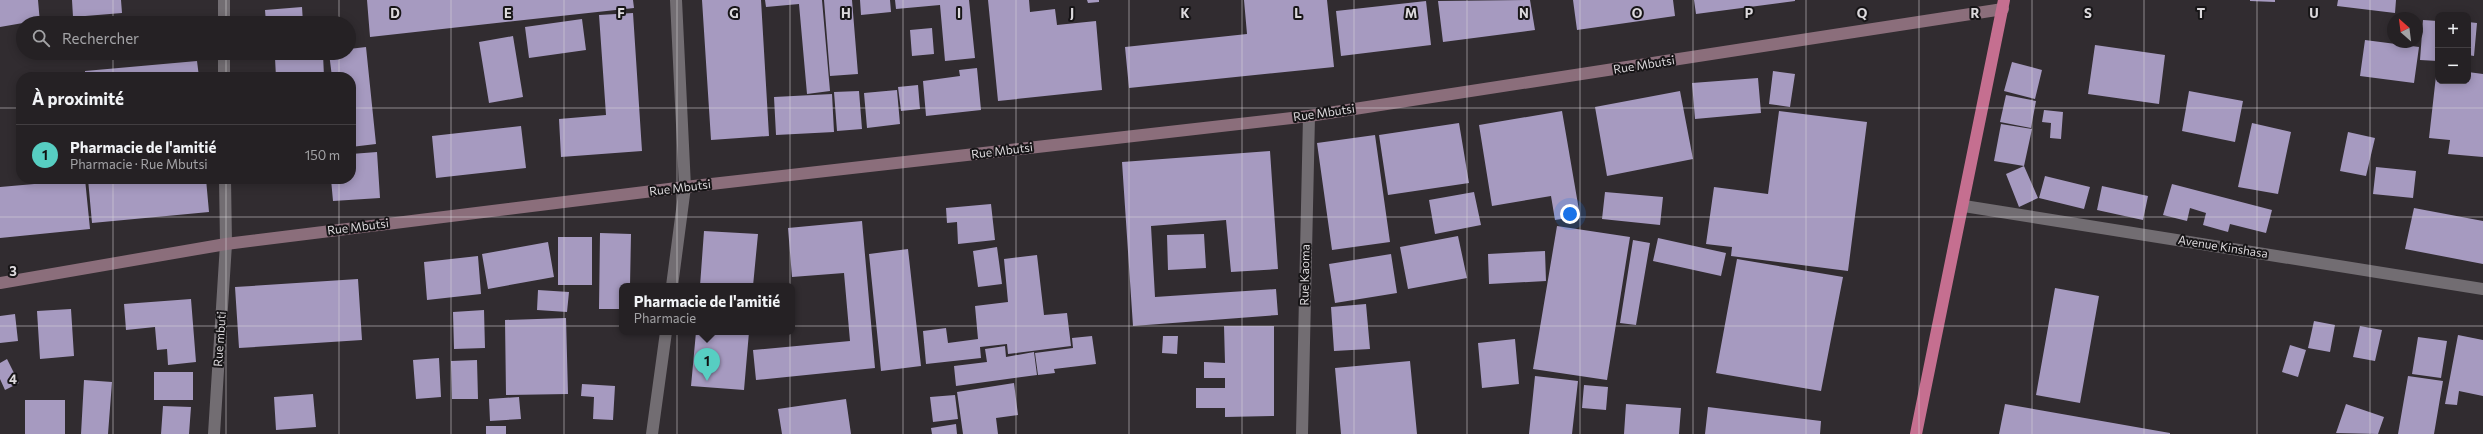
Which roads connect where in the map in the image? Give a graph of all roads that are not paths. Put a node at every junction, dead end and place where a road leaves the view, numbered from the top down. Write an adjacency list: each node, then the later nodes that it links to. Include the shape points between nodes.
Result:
1 (224, 0): 4 (street)
2 (676, 0): 9 (street)
3 (2003, 5): 7 (street, Rue Mbutsi); 10 (highway)
4 (224, 16)
5 (224, 60): 6 (street)
6 (224, 72)
7 (1309, 116): 9 (street, Rue Mbutsi); 18 (street, Rue Kaoma)
8 (225, 184): 11 (street, Rue mbuti)
9 (685, 187): 11 (street, Rue Mbutsi); 13 (street)
10 (1964, 206): 14 (street, Avenue Kinshasa); 19 (highway)
11 (226, 244): 12 (street, Rue Mbutsi); 16 (street, Rue mbuti)
12 (0, 283)
13 (672, 283)
14 (2483, 289)
15 (666, 335): 17 (street)
16 (214, 434)
17 (652, 434)
18 (1302, 434)
19 (1916, 434)

